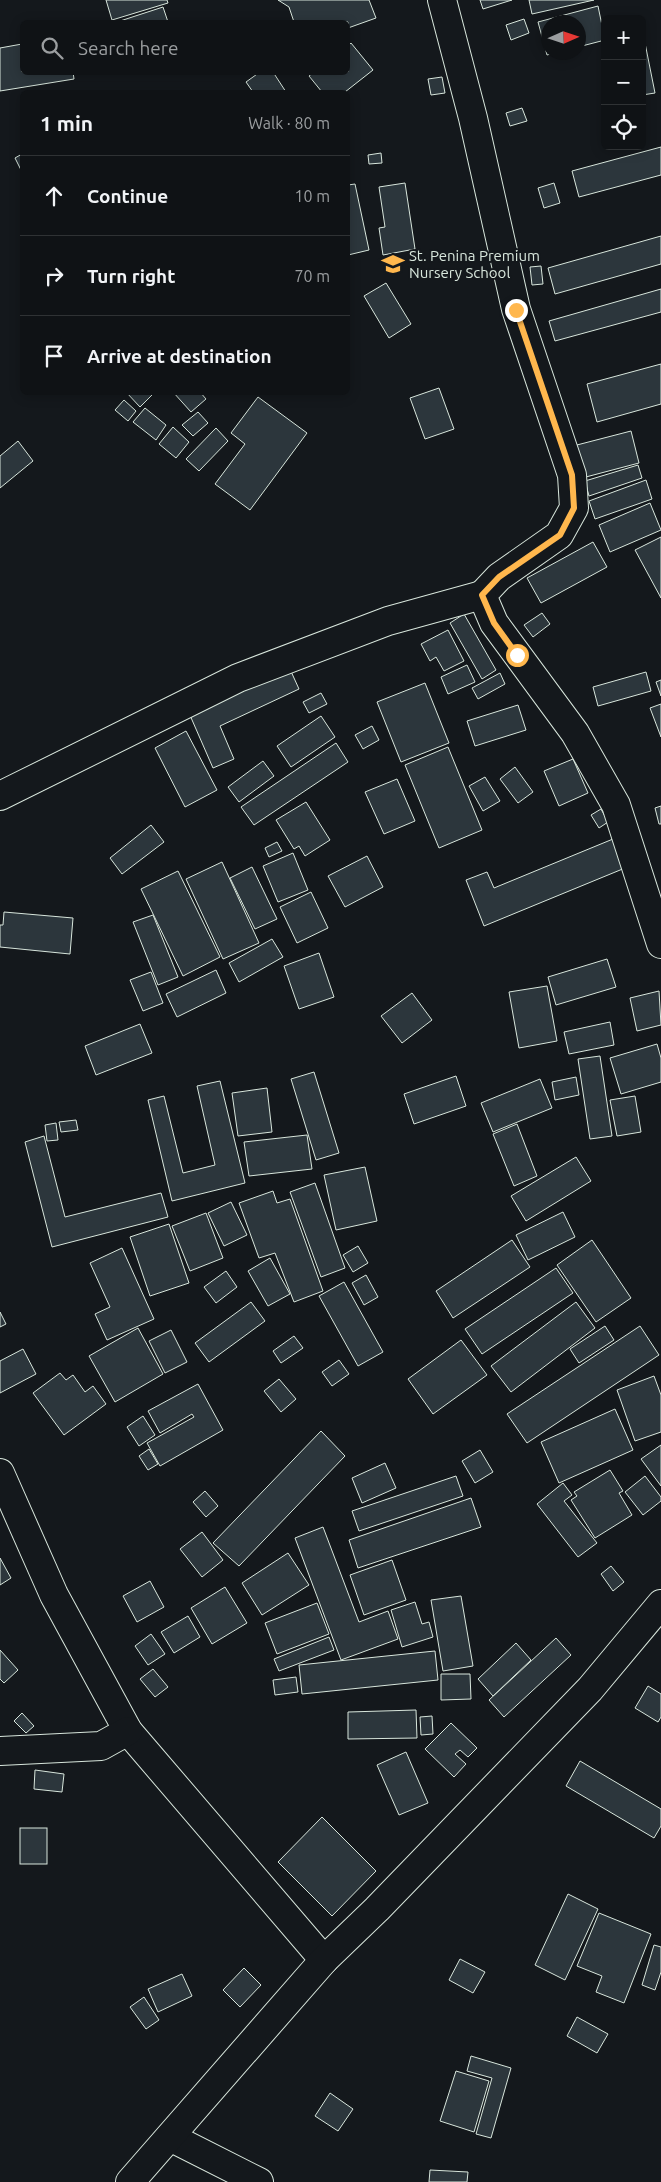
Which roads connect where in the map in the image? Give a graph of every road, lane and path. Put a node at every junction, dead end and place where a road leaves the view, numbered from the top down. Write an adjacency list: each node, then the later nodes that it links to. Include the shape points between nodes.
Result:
1 (442, 0): 2 (street, via 473,118 516,310 572,475 574,508 560,535 499,577)
2 (482, 595): 3 (street, via 388,621 238,678); 4 (street, via 494,623 575,733 616,805)
3 (0, 796)
4 (661, 944)
5 (0, 1473): 7 (street, via 54,1596)
6 (661, 1604): 9 (street, via 590,1689)
7 (128, 1731): 8 (street, via 101,1746); 9 (street)
8 (0, 1751)
9 (324, 1960): 10 (street)
10 (170, 2137): 11 (street); 12 (street)
11 (130, 2182)
12 (259, 2182)

